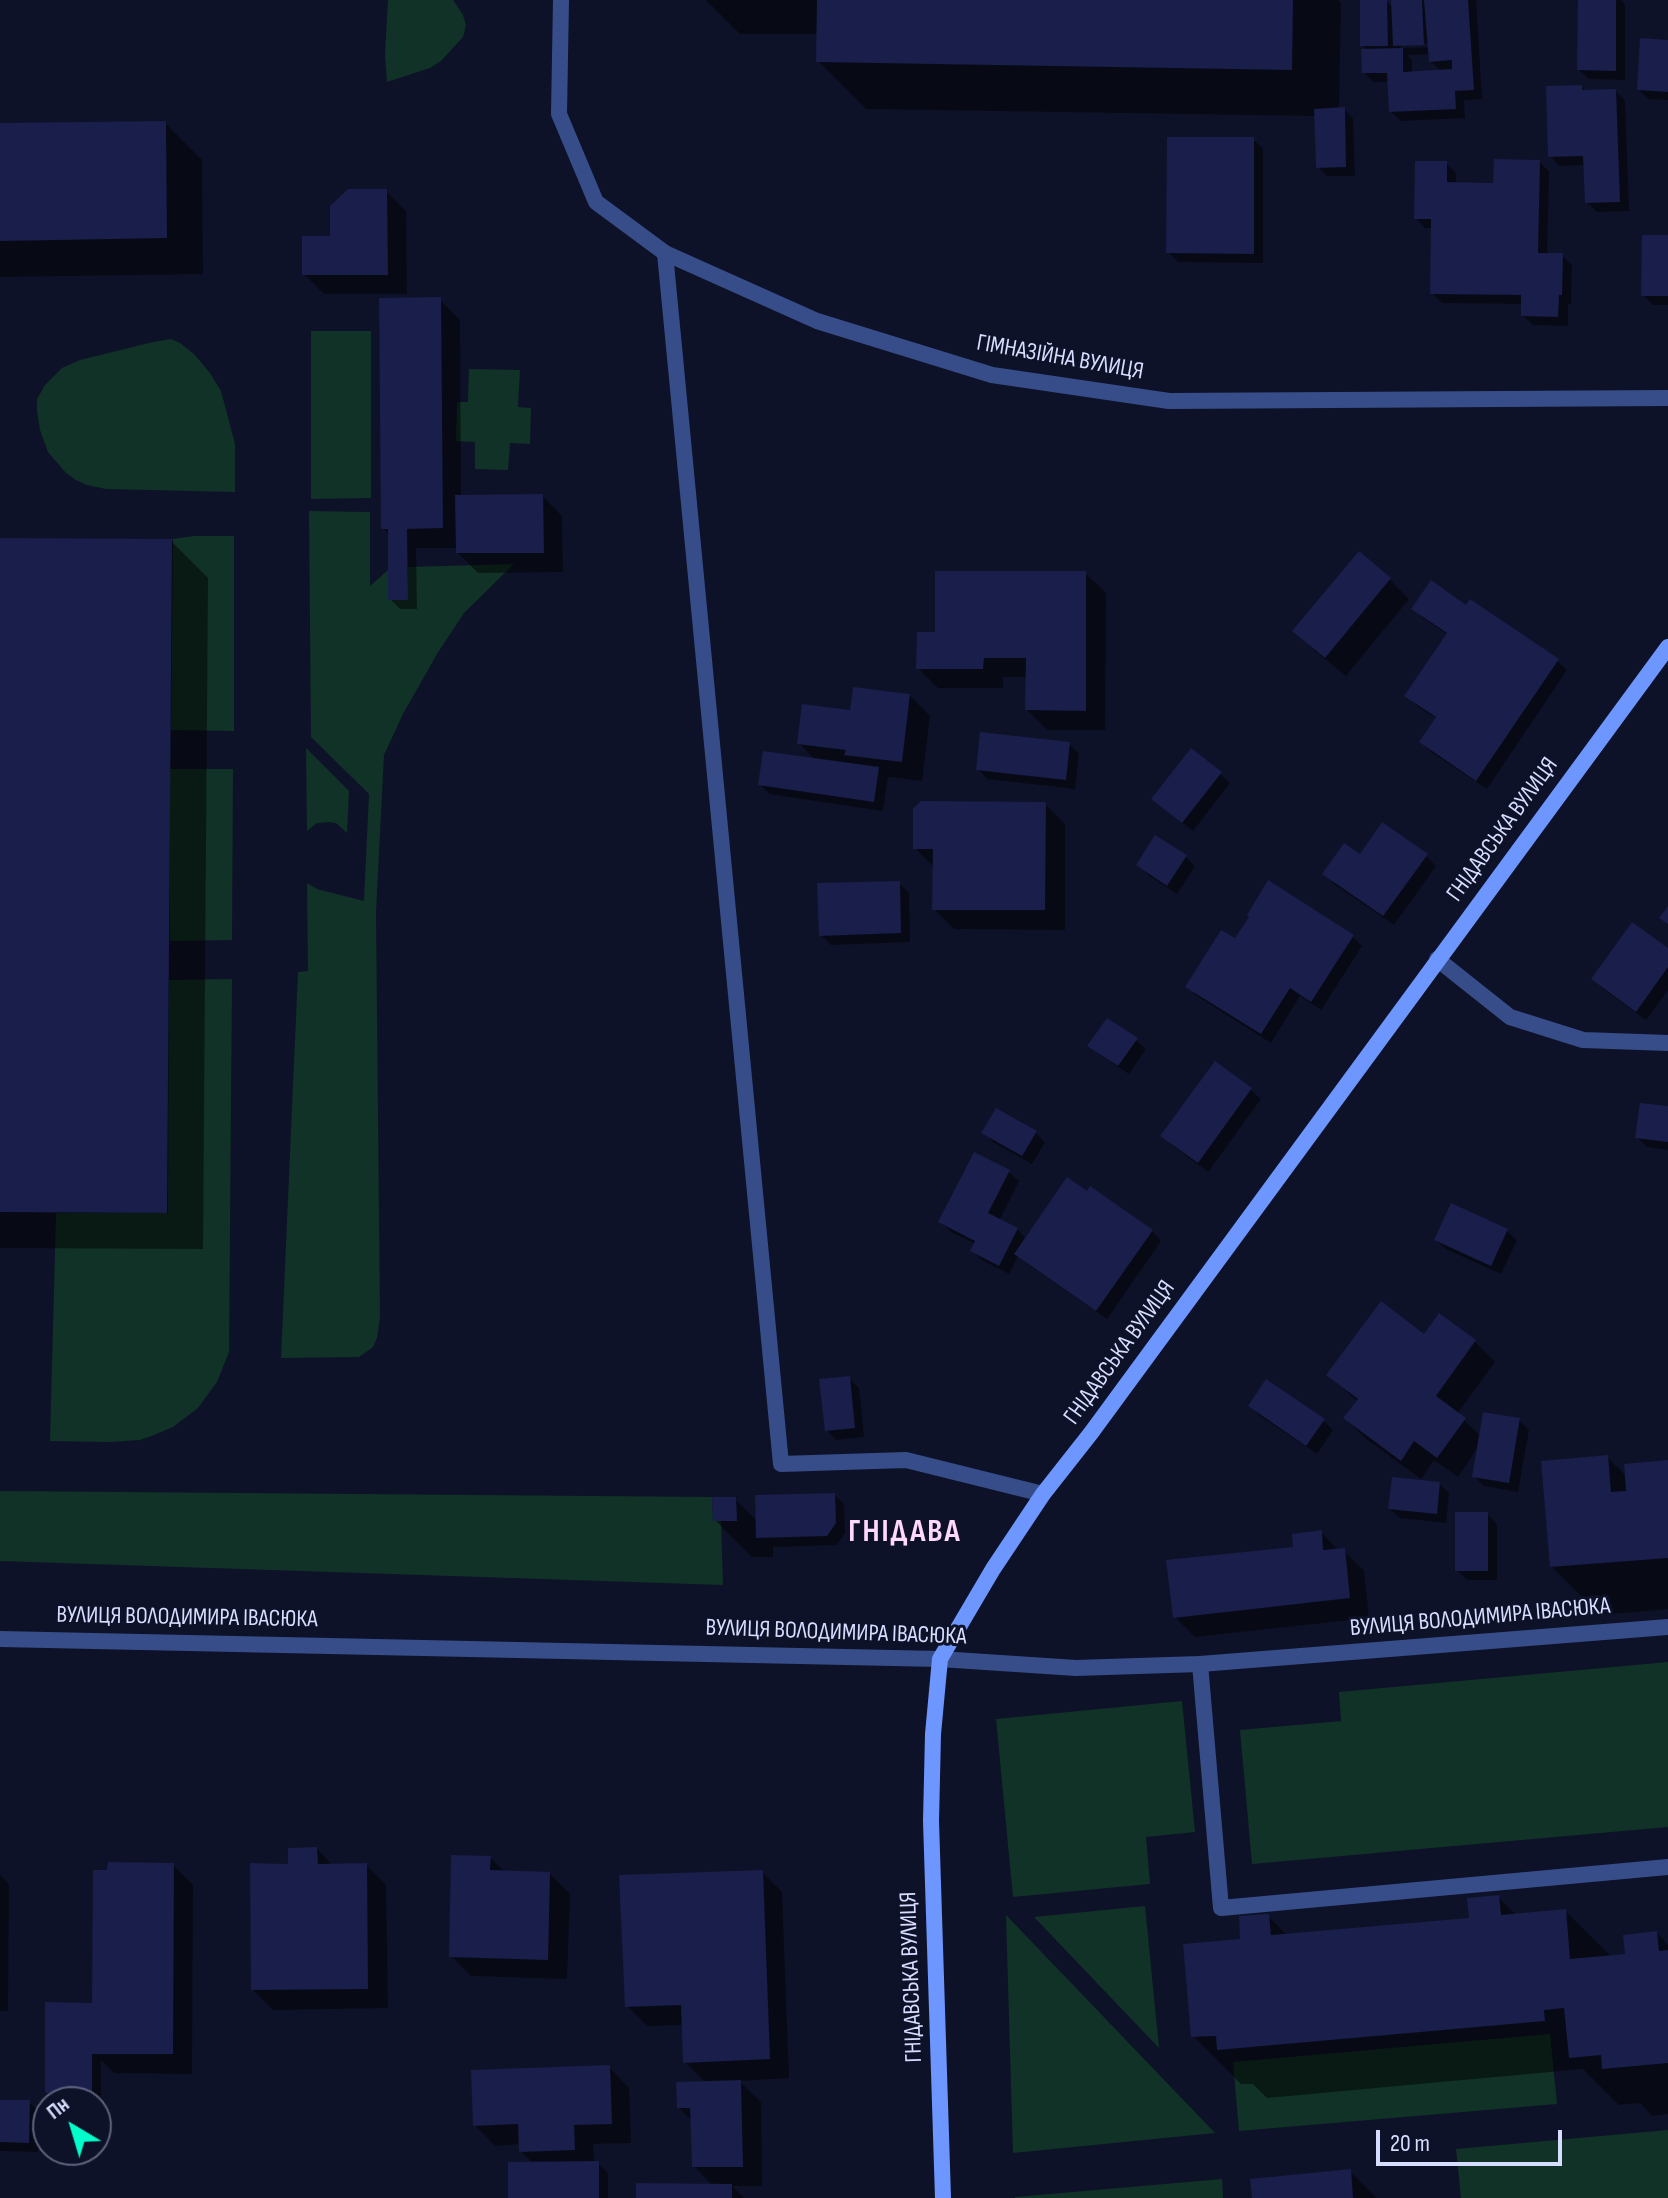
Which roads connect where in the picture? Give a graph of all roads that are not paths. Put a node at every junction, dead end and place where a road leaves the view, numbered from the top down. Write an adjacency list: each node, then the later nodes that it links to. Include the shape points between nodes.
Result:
1 (561, 0): 2 (street, ГІМНАЗІЙНА ВУЛИЦЯ, via 559,114 596,202)
2 (665, 253): 3 (street, ГІМНАЗІЙНА ВУЛИЦЯ, via 817,321 992,375 1169,401); 7 (street, via 781,1464 906,1460)
3 (1668, 398)
4 (1668, 647): 5 (main road, ГНІДАВСЬКА ВУЛИЦЯ)
5 (1437, 959): 6 (street, via 1510,1017 1583,1040); 7 (main road, ГНІДАВСЬКА ВУЛИЦЯ)
6 (1668, 1043)
7 (1043, 1494): 10 (main road, ГНІДАВСЬКА ВУЛИЦЯ)
8 (1668, 1627): 11 (street, ВУЛИЦЯ ВОЛОДИМИРА ІВАСЮКА)
9 (0, 1639): 10 (street, ВУЛИЦЯ ВОЛОДИМИРА ІВАСЮКА)
10 (940, 1659): 11 (street, ВУЛИЦЯ ВОЛОДИМИРА ІВАСЮКА, via 1076,1668); 13 (main road, ГНІДАВСЬКА ВУЛИЦЯ, via 931,1821)
11 (1200, 1664): 12 (street, via 1221,1908)
12 (1668, 1867)
13 (943, 2198)

